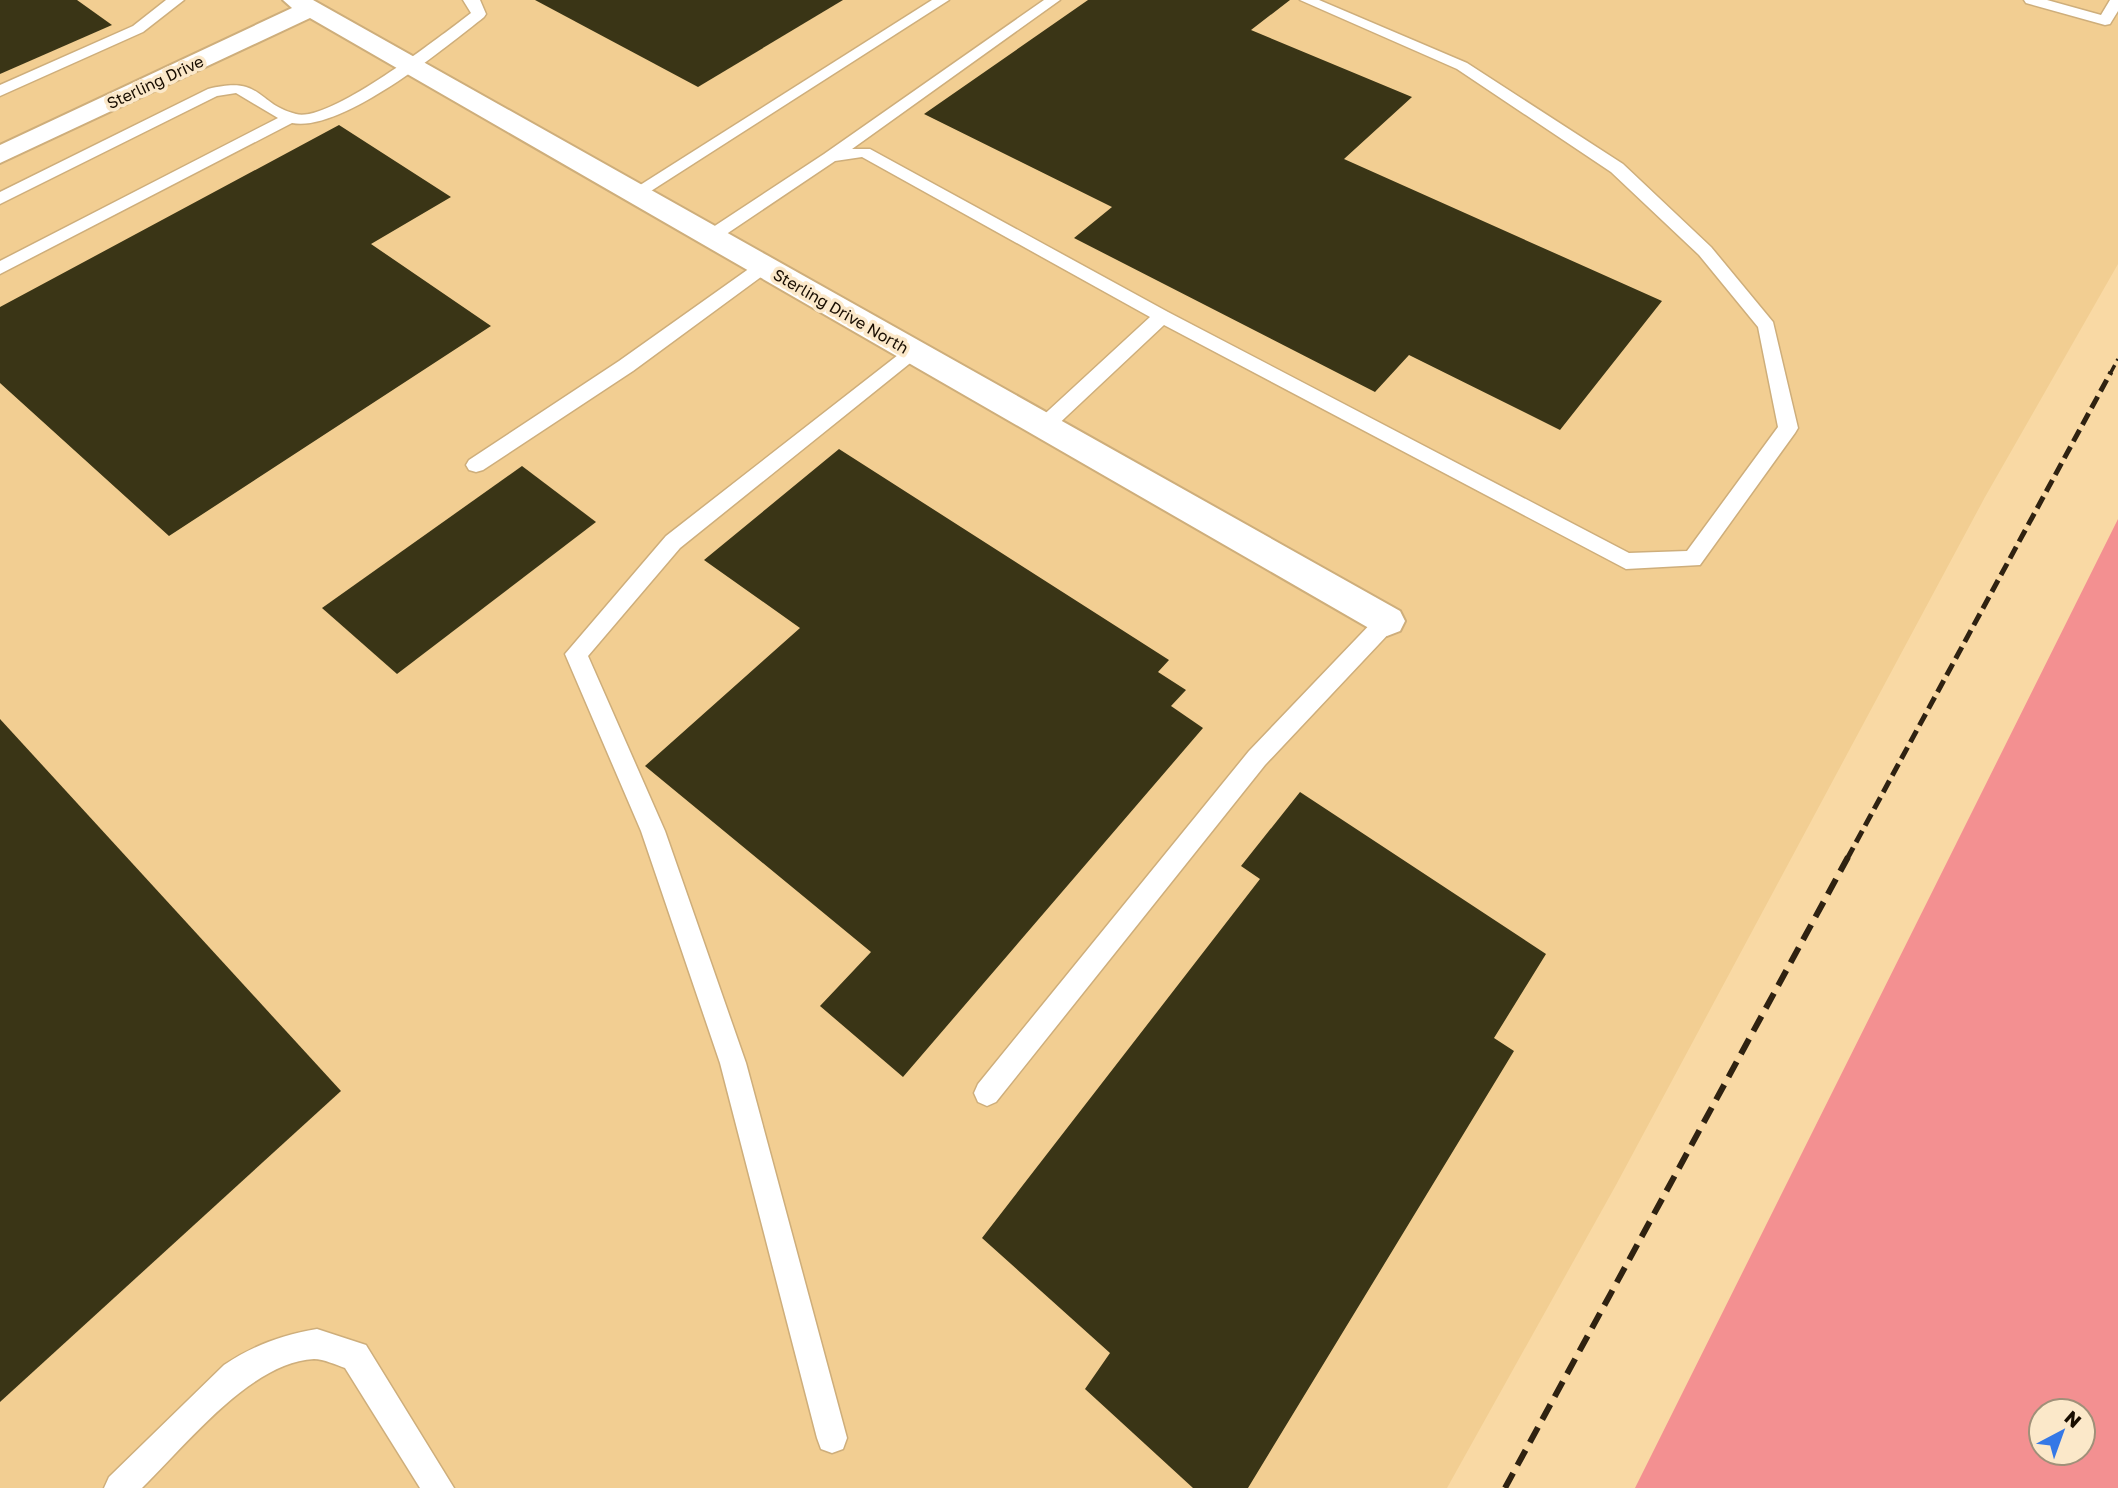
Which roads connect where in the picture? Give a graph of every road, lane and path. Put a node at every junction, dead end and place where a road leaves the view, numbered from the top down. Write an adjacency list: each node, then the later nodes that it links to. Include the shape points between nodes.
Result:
1 (177, 0): 10 (lane, via 138,29)
2 (470, 0): 9 (lane, via 479,15)
3 (942, 0): 14 (lane)
4 (1053, 0): 13 (lane)
5 (1307, 0): 19 (lane, via 1462,66 1617,168 1705,251 1767,327 1788,428 1693,559 1626,561)
6 (2031, 0): 7 (lane, via 2105,21)
7 (2117, 0)
8 (302, 5): 9 (street, Sterling Drive North); 12 (street, Sterling Drive)
9 (410, 67): 11 (lane, via 322,117); 14 (street, Sterling Drive North)
10 (0, 91)
11 (289, 118): 15 (lane, via 238,88 213,92); 18 (lane)
12 (0, 155)
13 (830, 157): 16 (lane); 19 (lane, via 864,152)
14 (634, 194): 16 (street, Sterling Drive North)
15 (0, 199)
16 (710, 237): 17 (street, Sterling Drive North)
17 (763, 267): 20 (street, Sterling Drive North); 22 (lane)
18 (0, 268)
19 (1161, 316): 21 (lane)
20 (913, 352): 21 (street, Sterling Drive North); 25 (lane, via 673,542 576,654 653,831 733,1063)
21 (1044, 426): 23 (street, Sterling Drive North)
22 (476, 466)
23 (1387, 621): 24 (lane, via 1257,758)
24 (987, 1093)
25 (832, 1438)
26 (120, 1488): 27 (lane, via 235,1376 283,1350 317,1344 355,1356)
27 (438, 1488)

